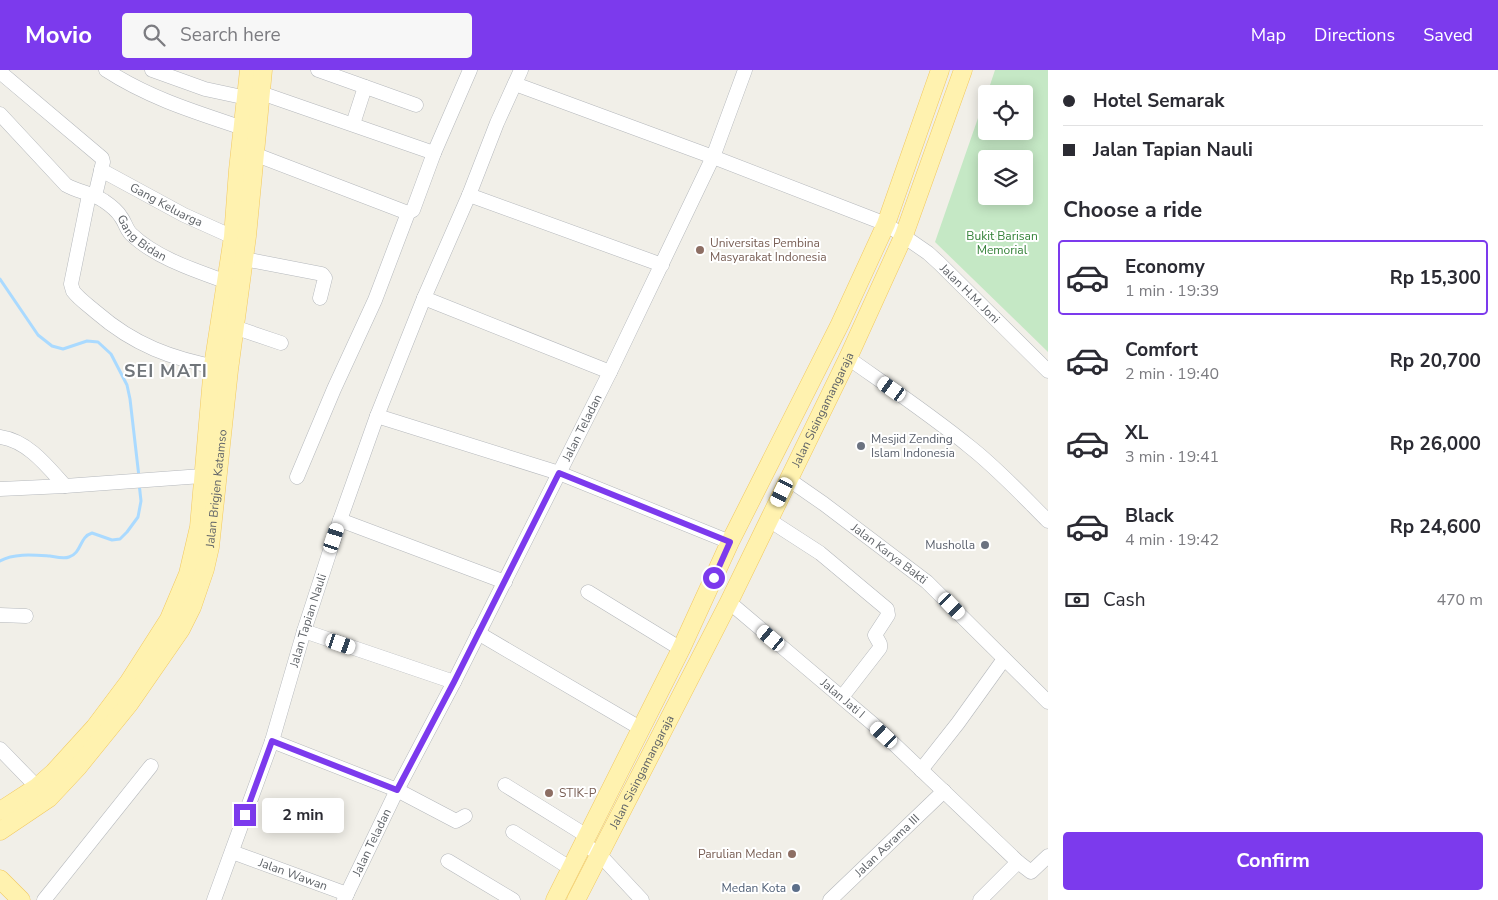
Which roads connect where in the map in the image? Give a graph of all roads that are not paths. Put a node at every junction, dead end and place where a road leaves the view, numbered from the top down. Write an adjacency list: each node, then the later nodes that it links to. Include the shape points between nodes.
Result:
1 (106, 70): 18 (street, via 128,85 176,106)
2 (152, 70): 14 (street, via 206,89)
3 (250, 70): 14 (main road, Jalan Brigjen Katamso)
4 (263, 70): 14 (main road, Jalan Brigjen Katamso)
5 (318, 70): 13 (street)
6 (470, 70): 19 (street)
7 (521, 70): 12 (street)
8 (745, 70): 21 (street, Jalan Teladan)
9 (940, 70): 26 (main road, Jalan Sisingamangaraja)
10 (963, 70): 27 (main road, Jalan Sisingamangaraja)
11 (0, 72): 22 (street, via 95,151 102,158)
12 (515, 84): 21 (street, Jalan H.M. Joni); 24 (street)
13 (365, 87): 15 (street); 17 (street)
14 (254, 96): 17 (street); 18 (main road, Jalan Brigjen Katamso); 20 (main road, Jalan Brigjen Katamso)
15 (416, 105)
16 (0, 114): 23 (street, Gang Bidan, via 66,185 77,192)
17 (353, 124): 19 (street)
18 (243, 128): 28 (main road, Jalan Brigjen Katamso)
19 (434, 152): 25 (street, via 414,210)
20 (254, 154): 25 (street); 29 (main road, Jalan Brigjen Katamso)
21 (713, 157): 26 (street, Jalan H.M. Joni); 30 (street, Jalan Teladan)
22 (101, 170): 23 (street); 28 (street, Gang Keluarga, via 184,215)
23 (92, 195): 31 (street, Gang Bidan, via 121,216 130,234 148,247 183,266); 37 (street, via 71,284 73,291 110,325 139,343 178,358)
24 (469, 195): 30 (street); 33 (street)
25 (408, 213): 44 (street, via 375,300)
26 (886, 224): 27 (street, Jalan H.M. Joni); 51 (main road, Jalan Sisingamangaraja)
27 (904, 235): 36 (main road, Jalan Sisingamangaraja); 38 (street, Jalan H.M. Joni, via 939,263)
28 (233, 237): 31 (main road, Jalan Brigjen Katamso)
29 (244, 259): 32 (street, via 322,274 325,278); 34 (main road, Jalan Brigjen Katamso)
30 (662, 265): 39 (street, Jalan Teladan)
31 (227, 282): 37 (main road, Jalan Brigjen Katamso)
32 (320, 298)
33 (424, 298): 39 (street); 40 (street, Jalan Tapian Nauli)
34 (234, 327): 35 (street); 37 (main road, Jalan Brigjen Katamso)
35 (281, 343)
36 (848, 358): 45 (main road, Jalan Sisingamangaraja); 50 (street, via 971,448)
37 (221, 368): 43 (main road, Jalan Brigjen Katamso); 75 (main road, Jalan Brigjen Katamso, via 210,546 206,569 192,607 181,629 129,704 78,768 48,798)
38 (1048, 371)
39 (610, 372): 42 (street, Jalan Teladan)
40 (377, 416): 42 (street); 48 (street, Jalan Tapian Nauli)
41 (0, 437): 46 (street, via 21,444)
42 (559, 473): 51 (street); 52 (street, Jalan Teladan)
43 (202, 476): 46 (street); 70 (main road, Jalan Brigjen Katamso, via 195,549 169,619 96,727)
44 (297, 477)
45 (788, 479): 49 (main road, Jalan Sisingamangaraja); 60 (street, Jalan Karya Bakti, via 927,582)
46 (65, 486): 47 (street)
47 (0, 489)
48 (340, 520): 52 (street); 57 (street, Jalan Tapian Nauli)
49 (769, 520): 54 (main road, Jalan Sisingamangaraja); 63 (street, via 820,553 889,612 875,635 880,648)
50 (1048, 521)
51 (730, 542): 59 (main road, Jalan Sisingamangaraja)
52 (504, 582): 58 (street, Jalan Teladan)
53 (588, 592): 59 (street)
54 (729, 602): 63 (street, Jalan Jati I); 79 (main road, Jalan Sisingamangaraja)
55 (0, 615): 56 (street)
56 (26, 616)
57 (304, 631): 61 (street); 65 (street, Jalan Tapian Nauli)
58 (478, 633): 61 (street, Jalan Teladan); 64 (street)
59 (680, 649): 64 (main road, Jalan Sisingamangaraja)
60 (1004, 659): 62 (street, Jalan Karya Bakti); 68 (street)
61 (454, 682): 71 (street, Jalan Teladan)
62 (1046, 696)
63 (842, 697): 68 (street, Jalan Jati I)
64 (640, 728): 77 (main road, Jalan Sisingamangaraja)
65 (272, 741): 71 (street); 78 (street, Jalan Tapian Nauli)
66 (0, 749): 70 (street)
67 (150, 766): 87 (street)
68 (921, 770): 72 (street, Jalan Jati I)
69 (505, 785): 77 (street)
70 (37, 787): 73 (main road, Jalan Brigjen Katamso)
71 (397, 790): 74 (street, via 456,821); 85 (street, Jalan Teladan)
72 (944, 791): 82 (street, Jalan Jati I); 93 (street, Jalan Asrama III)
73 (0, 811)
74 (466, 816)
75 (0, 831)
76 (513, 832): 83 (street)
77 (585, 839): 79 (street); 83 (main road, Jalan Sisingamangaraja)
78 (232, 852): 85 (street, Jalan Wawan); 88 (street, Jalan Tapian Nauli)
79 (600, 855): 91 (main road, Jalan Sisingamangaraja); 92 (street)
80 (1048, 856): 82 (street, Jalan Jati I, via 1031,872)
81 (448, 861): 89 (street)
82 (1018, 862): 94 (street)
83 (570, 868): 90 (main road, Jalan Sisingamangaraja)
84 (0, 879): 86 (main road)
85 (345, 897)
86 (21, 900)
87 (44, 900)
88 (214, 900)
89 (513, 900)
90 (554, 900)
91 (576, 900)
92 (642, 900)
93 (830, 900)
94 (980, 900)

